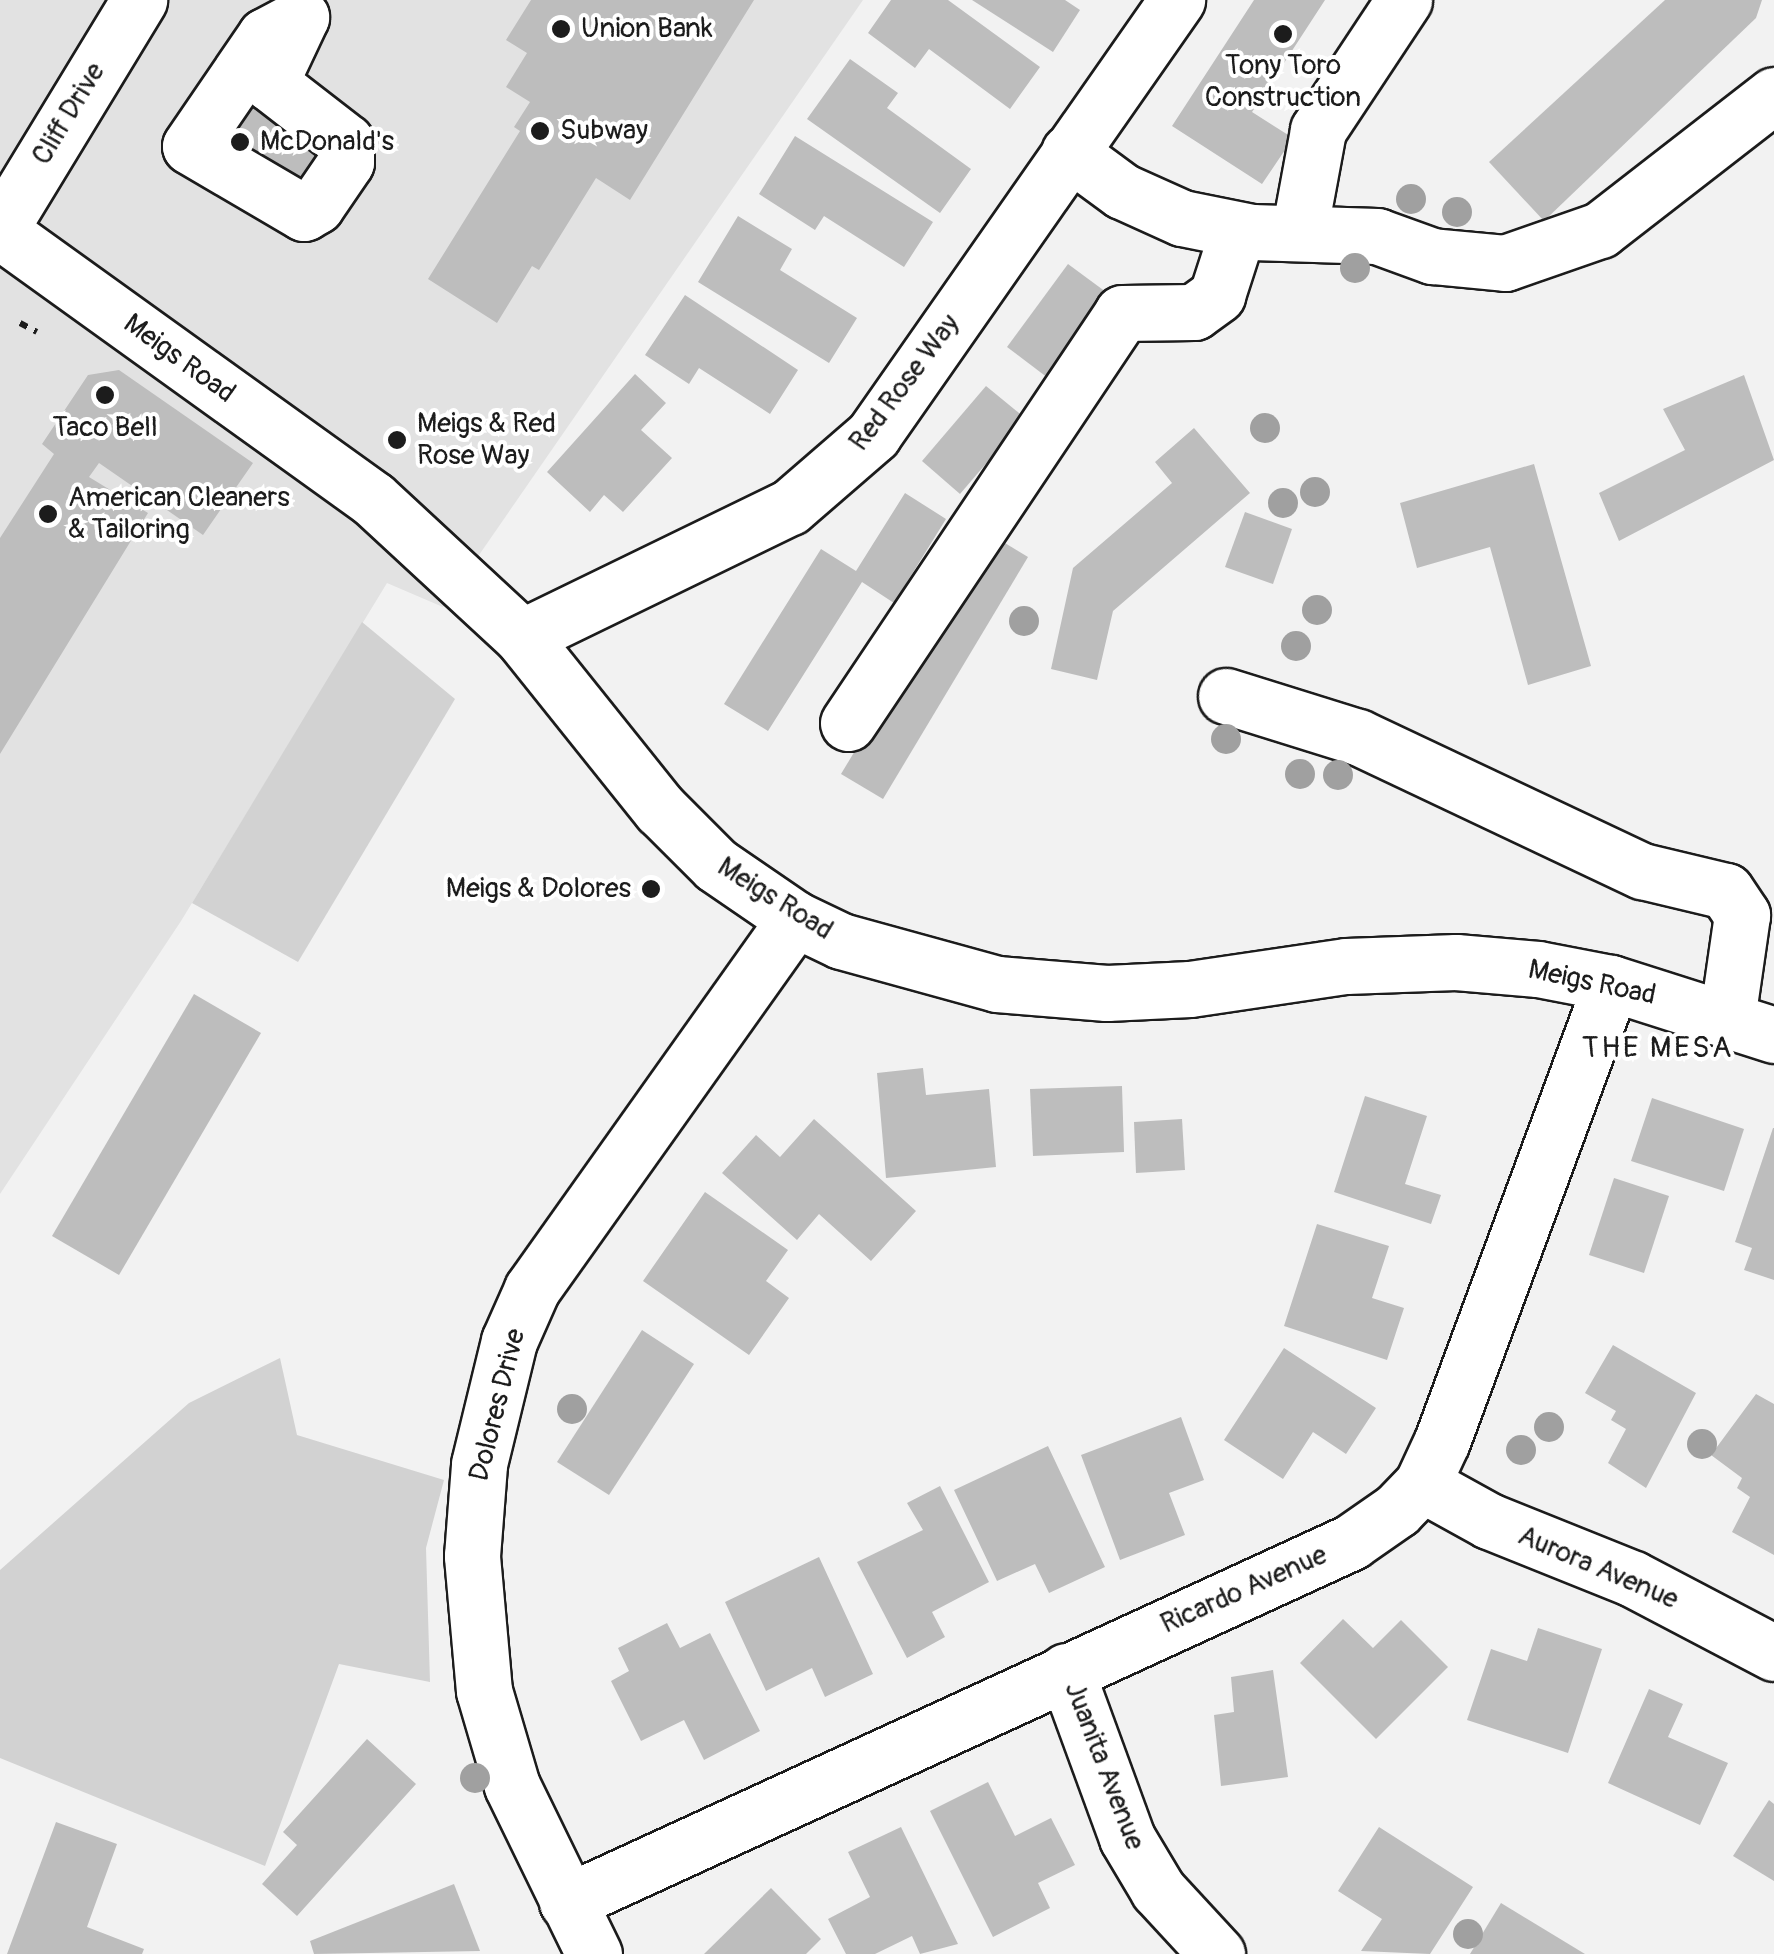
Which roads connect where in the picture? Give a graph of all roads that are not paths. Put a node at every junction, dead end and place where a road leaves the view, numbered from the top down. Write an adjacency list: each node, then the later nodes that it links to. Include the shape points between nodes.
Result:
1 (138, 0): 6 (street, Cliff Drive)
2 (1177, 0): 5 (street, Red Rose Way)
3 (1404, 0): 8 (street, via 1318,130)
4 (1774, 95): 8 (street, via 1600,230 1506,263 1432,256 1377,236)
5 (1069, 152): 7 (street, via 1122,190 1182,218); 9 (street, Red Rose Way, via 872,436 825,481 733,538 608,591)
6 (0, 230): 9 (street, Meigs Road, via 373,498)
7 (1238, 230): 8 (street); 11 (street, via 1218,295 1194,312 1122,313)
8 (1298, 233)
9 (522, 638): 12 (street, Meigs Road, via 660,809 716,865)
10 (1226, 696): 15 (street, via 1358,737 1642,871 1726,890 1742,915)
11 (848, 723)
12 (795, 919): 14 (street, Meigs Road, via 916,966 997,984 1107,994 1346,966 1456,962); 19 (street, Dolores Drive, via 532,1288 500,1374 480,1464 472,1556 477,1648 512,1786)
13 (1774, 978): 15 (street)
14 (1610, 982): 15 (street, Meigs Road); 16 (street, Ricardo Avenue, via 1539,1190)
15 (1748, 1026)
16 (1422, 1484): 17 (street, Aurora Avenue, via 1489,1522 1633,1579); 18 (street, Ricardo Avenue, via 1376,1528 1350,1542)
17 (1774, 1652)
18 (1066, 1671): 19 (street, Ricardo Avenue); 21 (street, Juanita Avenue, via 1127,1838 1158,1890)
19 (567, 1902): 20 (street, Dolores Drive)
20 (594, 1954)
21 (1217, 1954)

